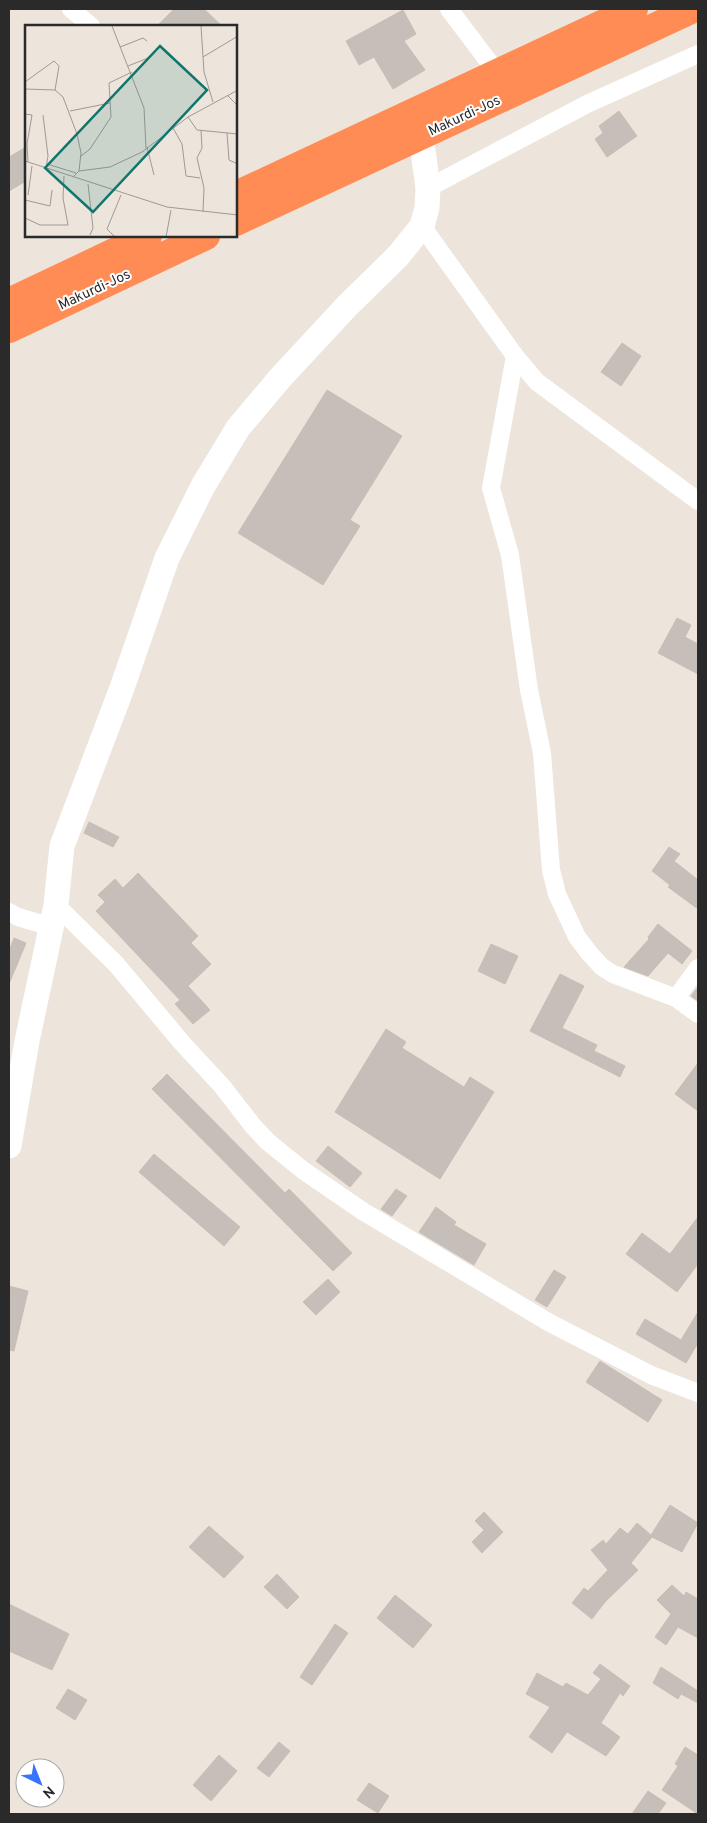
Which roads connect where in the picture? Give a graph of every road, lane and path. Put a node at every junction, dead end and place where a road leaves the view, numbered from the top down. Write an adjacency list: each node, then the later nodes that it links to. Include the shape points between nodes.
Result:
1 (71, 9): 6 (street)
2 (449, 9): 8 (street)
3 (634, 9): 8 (highway, Makurdi-Jos)
4 (692, 9): 5 (highway, Makurdi-Jos)
5 (661, 15): 9 (highway, Makurdi-Jos)
6 (90, 25)
7 (698, 54): 10 (street, via 587,104)
8 (498, 74): 11 (highway, Makurdi-Jos)
9 (422, 135): 10 (street); 12 (highway, Makurdi-Jos)
10 (428, 188): 13 (street)
11 (239, 189)
12 (238, 221)
13 (422, 226): 18 (street); 21 (street, via 398,256 281,377 238,428 204,486 167,558 62,846)
14 (144, 238): 16 (highway, Makurdi-Jos)
15 (202, 238): 17 (highway, Makurdi-Jos)
16 (9, 302)
17 (9, 329)
18 (515, 356): 19 (street, via 537,382); 23 (street, via 491,488 510,555 529,690 542,753 551,870 557,894 577,937 602,967)
19 (698, 501)
20 (9, 912): 21 (street, via 18,917)
21 (54, 916): 25 (street); 26 (street, via 116,964 222,1086 252,1126 304,1170 364,1212 550,1323 651,1375)
22 (698, 968): 23 (street)
23 (676, 998): 24 (street)
24 (698, 1014)
25 (9, 1146)
26 (698, 1393)

